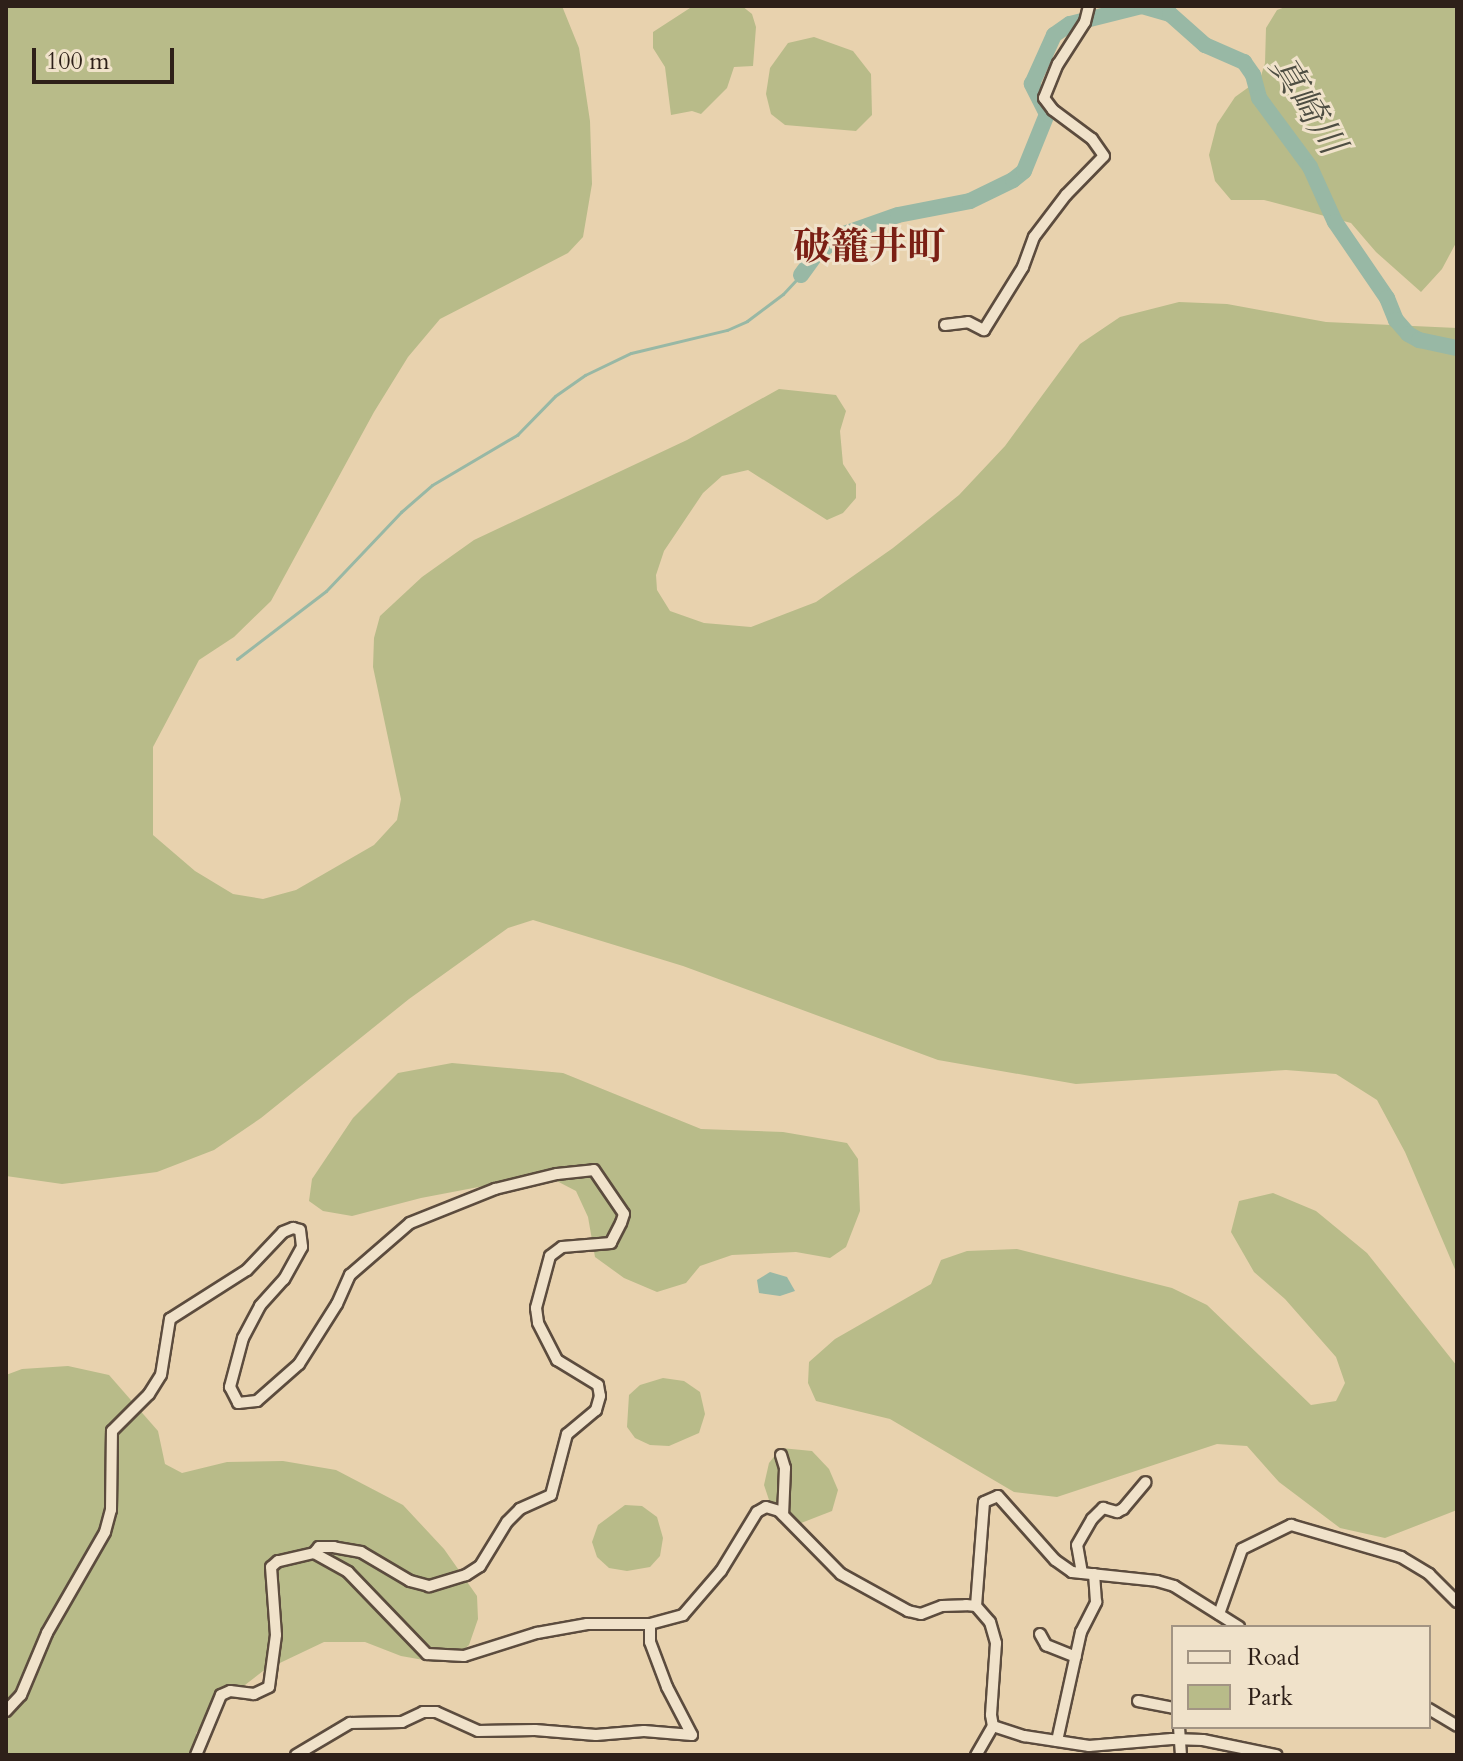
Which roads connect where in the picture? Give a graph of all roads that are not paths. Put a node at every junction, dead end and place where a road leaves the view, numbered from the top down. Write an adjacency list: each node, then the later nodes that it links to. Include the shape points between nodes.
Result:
1 (1089, 6): 2 (street, via 1044,98 1104,156 1034,237 1023,267 984,330 968,322)
2 (945, 325)
3 (781, 1455): 5 (street)
4 (1146, 1482): 7 (street, via 1123,1509 1103,1508 1092,1519 1077,1545)
5 (783, 1515): 9 (street, via 841,1574 908,1611); 11 (street, via 766,1507 757,1512 721,1571 683,1615)
6 (314, 1553): 11 (street, via 348,1572 416,1646 436,1656 464,1656 587,1624); 18 (street, via 319,1547 361,1552 410,1581 429,1586 480,1566 520,1509 551,1495 567,1434 596,1410 600,1396 598,1385 557,1360 536,1308 550,1256 578,1243 605,1246 621,1223 624,1214 594,1170 495,1189 410,1223 350,1275 299,1364 257,1401 238,1403 230,1387 243,1338 302,1247 300,1230 283,1232 247,1270 170,1319 161,1375 112,1431 111,1510 105,1532 47,1633 21,1695); 24 (street, via 271,1567 276,1635 269,1687 254,1694 221,1695)
7 (1088, 1573): 9 (street, via 1072,1572 1055,1560 998,1496 991,1497 984,1502); 10 (street, via 1174,1586); 14 (street, via 1096,1602)
8 (1457, 1602): 10 (street, via 1429,1574 1401,1557 1291,1525 1242,1549)
9 (976, 1606): 19 (street, via 994,1629)
10 (1219, 1614): 12 (street)
11 (650, 1624): 25 (street, via 650,1642 661,1672 692,1735 478,1731 436,1712 423,1712 402,1722 350,1723)
12 (1236, 1625)
13 (1040, 1634): 14 (street, via 1046,1645)
14 (1076, 1657): 23 (street)
15 (1138, 1701): 16 (street)
16 (1171, 1708)
17 (1431, 1710): 20 (street)
18 (6, 1711)
19 (993, 1726): 23 (street); 26 (street)
20 (1457, 1726)
21 (1180, 1729): 22 (street)
22 (1182, 1739): 23 (street, via 1118,1746); 27 (street); 28 (street)
23 (1057, 1741)
24 (196, 1755)
25 (296, 1755)
26 (976, 1755)
27 (1181, 1755)
28 (1276, 1755)

